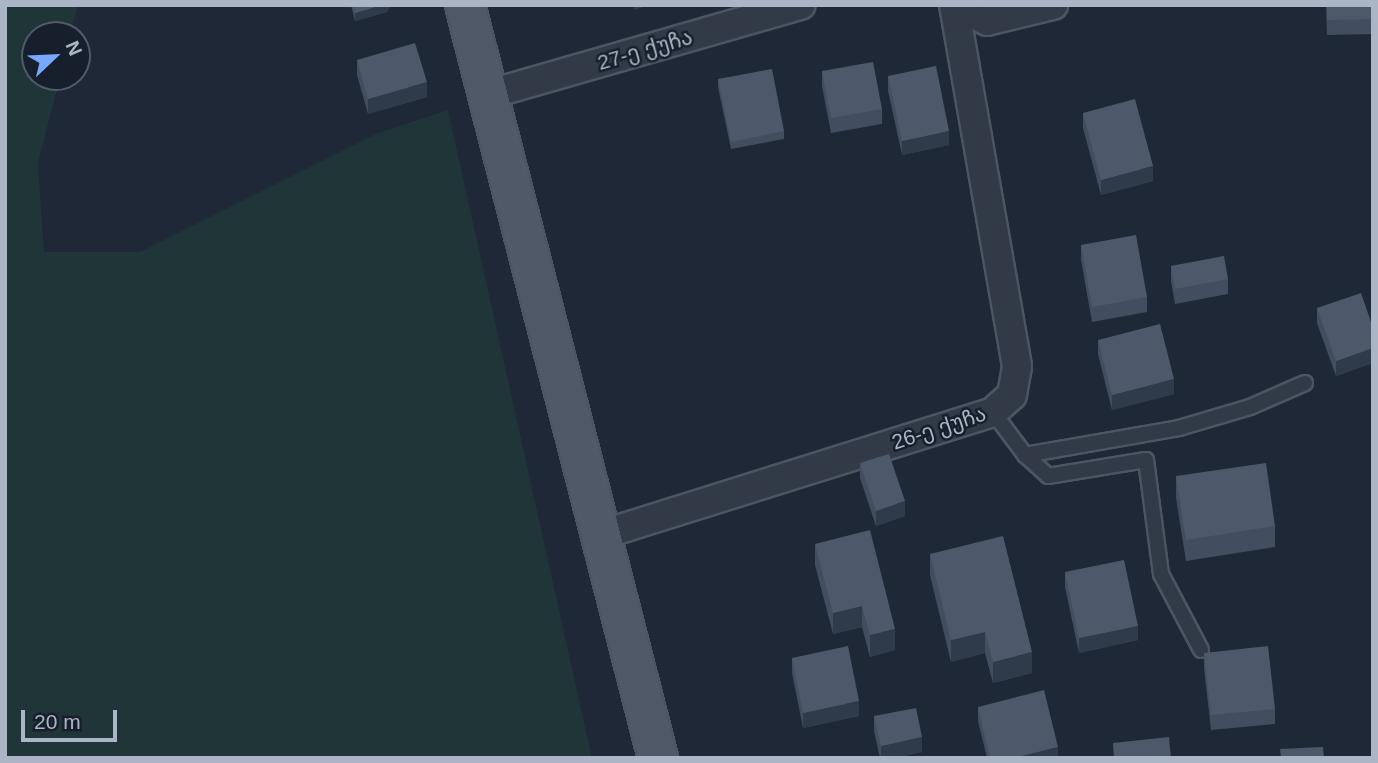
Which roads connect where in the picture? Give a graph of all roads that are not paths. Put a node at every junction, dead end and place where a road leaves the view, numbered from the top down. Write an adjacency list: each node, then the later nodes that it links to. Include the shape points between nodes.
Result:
1 (465, 5): 5 (main road)
2 (801, 5): 5 (street, 27-ე ქუჩა)
3 (955, 5): 4 (street, via 988,21); 7 (street, 26-ე ქუჩა, via 1017,366 1012,395)
4 (1053, 5)
5 (489, 94): 9 (main road)
6 (1305, 383): 8 (lane, via 1250,407 1179,428)
7 (993, 412): 8 (lane); 9 (street, 26-ე ქუჩა)
8 (1025, 455): 10 (lane, via 1048,476 1146,460 1161,574)
9 (604, 534): 11 (main road)
10 (1200, 650)
11 (658, 758)

